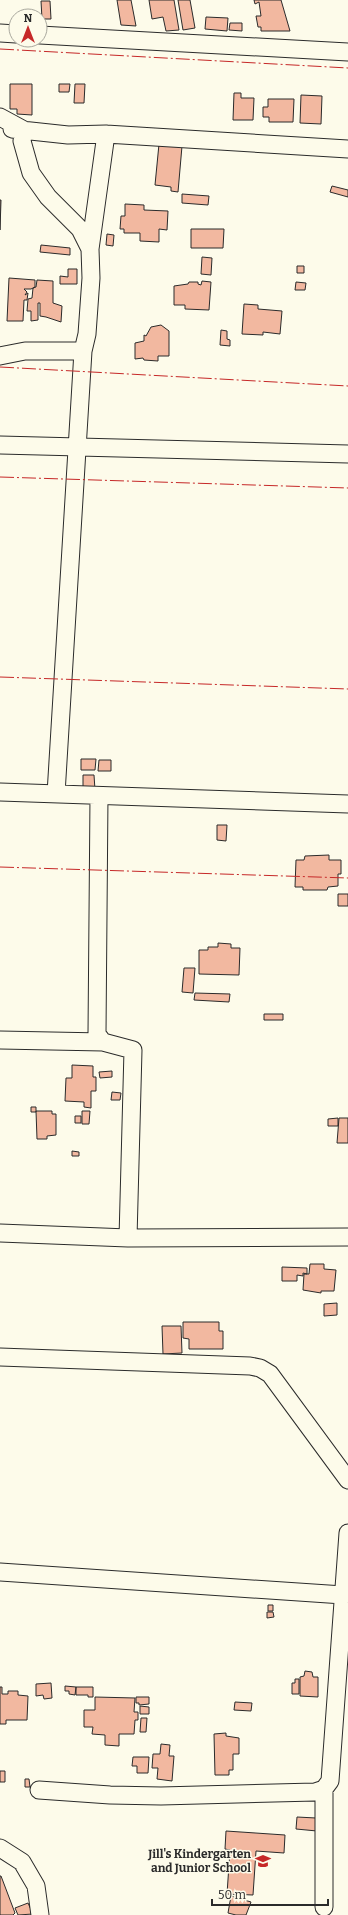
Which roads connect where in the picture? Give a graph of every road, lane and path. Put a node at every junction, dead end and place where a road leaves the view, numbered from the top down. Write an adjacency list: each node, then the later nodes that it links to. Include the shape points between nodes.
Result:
1 (48, 35): 2 (street)
2 (348, 52)
3 (0, 116): 5 (street)
4 (0, 128): 5 (street)
5 (24, 130): 6 (street, via 68,135); 8 (street, via 22,141 31,173 48,197 80,228)
6 (106, 134): 7 (street); 8 (street)
7 (348, 149)
8 (90, 249): 9 (street, via 91,278 87,334)
9 (83, 351): 10 (street, via 25,351); 12 (street)
10 (0, 356)
11 (0, 445): 12 (street)
12 (77, 447): 13 (street); 15 (street)
13 (348, 454)
14 (0, 792): 15 (street)
15 (56, 794): 16 (street)
16 (99, 796): 17 (street); 19 (street, via 97,1034)
17 (348, 804)
18 (0, 1040): 19 (street)
19 (103, 1042): 22 (street, via 133,1050)
20 (0, 1233): 22 (street)
21 (348, 1237): 22 (street)
22 (128, 1238)
23 (0, 1357): 24 (street, via 260,1368 270,1374)
24 (348, 1480)
25 (348, 1533): 27 (street)
26 (0, 1572): 27 (street)
27 (343, 1595): 28 (street, via 330,1781)
28 (324, 1789): 29 (street, via 315,1792 161,1796); 31 (street)
29 (39, 1790)
30 (0, 1848): 32 (street, via 22,1862 36,1886)
31 (324, 1907)
32 (40, 1915)

